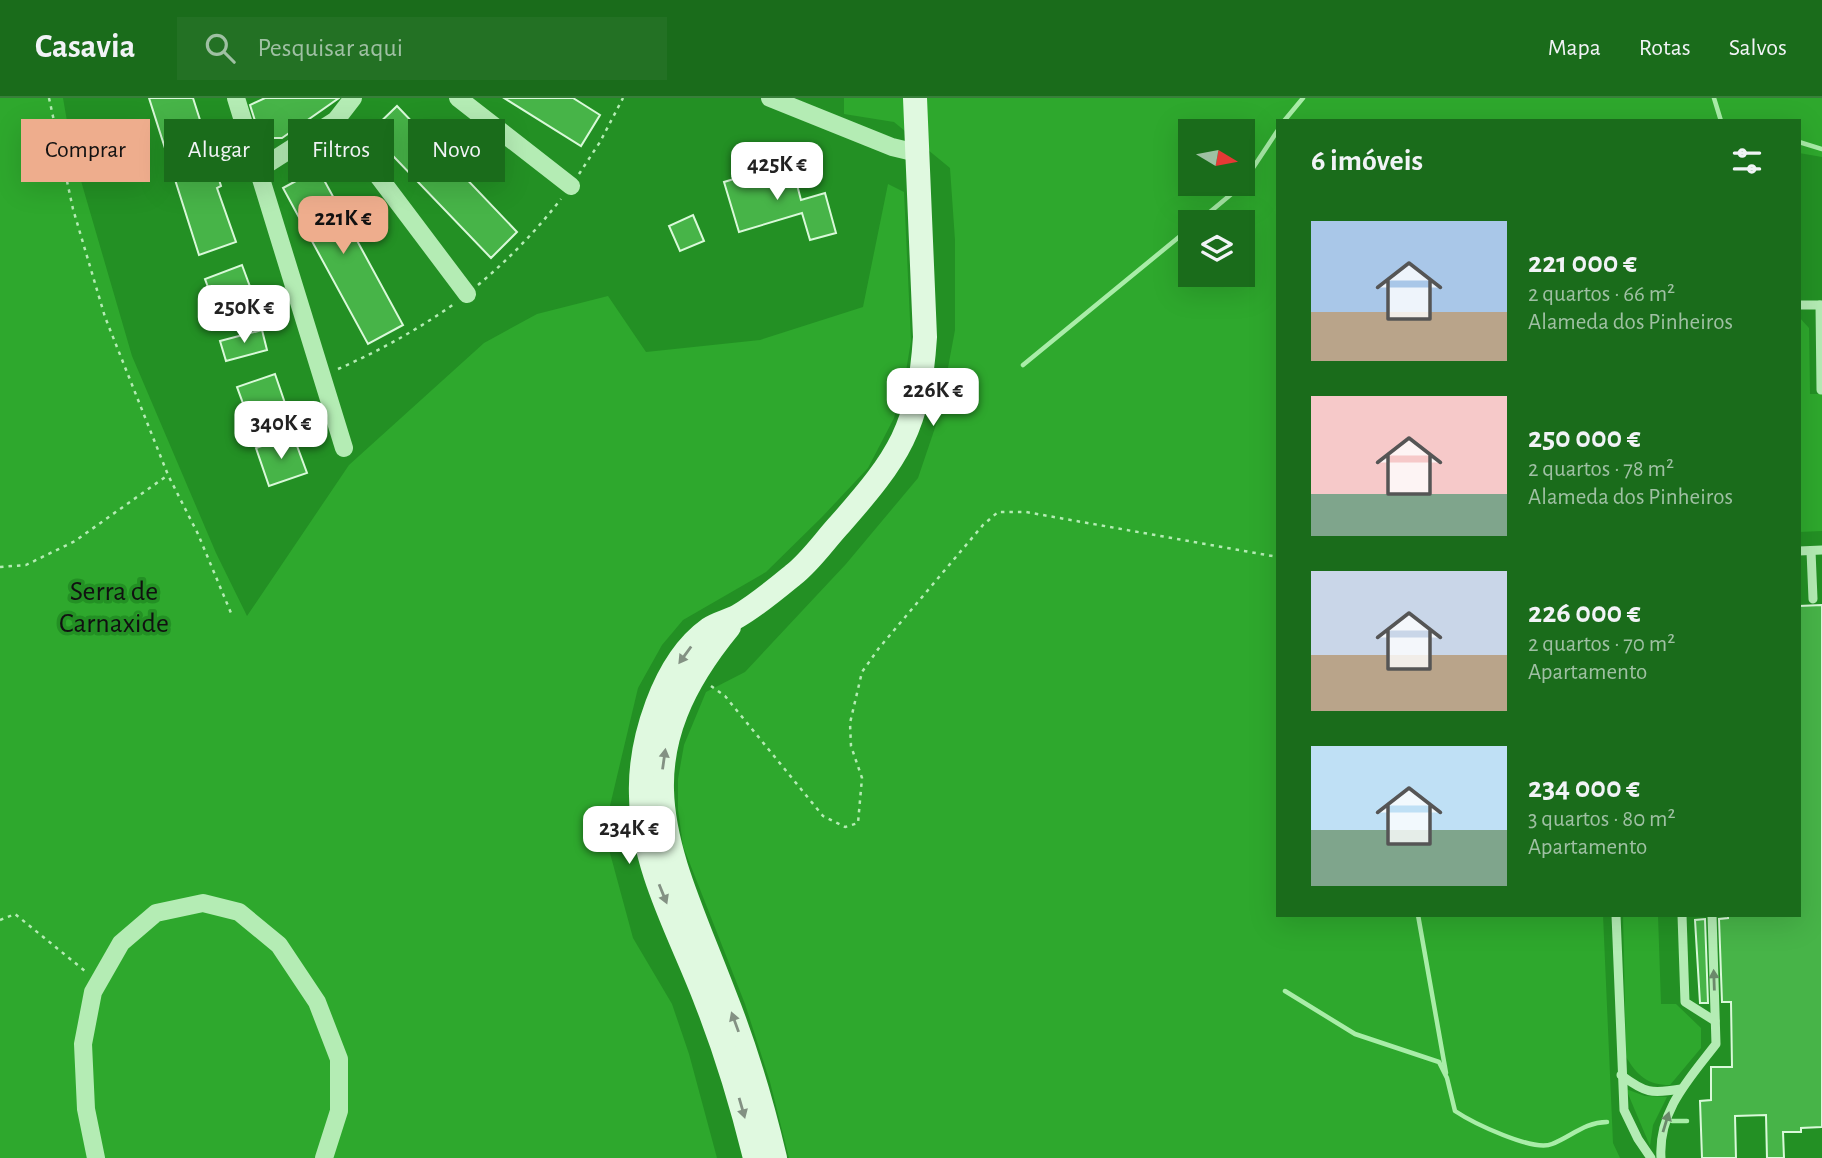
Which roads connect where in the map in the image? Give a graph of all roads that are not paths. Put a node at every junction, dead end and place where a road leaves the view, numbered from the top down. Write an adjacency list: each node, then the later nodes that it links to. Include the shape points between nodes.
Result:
1 (236, 98): 6 (street)
2 (354, 98): 7 (street)
3 (458, 98): 11 (street)
4 (770, 98): 8 (street)
5 (915, 98): 8 (street)
6 (242, 119)
7 (337, 119)
8 (917, 153): 21 (street, via 925,337 923,373 910,424 878,480 805,563)
9 (262, 182): 16 (street)
10 (383, 182): 12 (street)
11 (571, 186)
12 (467, 294)
13 (1801, 305): 14 (lane)
14 (1821, 305): 15 (lane)
15 (1821, 390)
16 (344, 448)
17 (1801, 551): 18 (lane)
18 (1811, 551): 19 (lane); 20 (lane)
19 (1822, 551)
20 (1813, 598)
21 (739, 615): 30 (street, one-way to 30, via 710,628 672,676 651,723 640,794 653,870 730,1067); 31 (street, one-way to 21, via 748,1059 673,861 662,810 664,757 671,724 694,674)
22 (1616, 917): 26 (lane)
23 (1682, 917): 25 (lane, via 1685,1002)
24 (1712, 917): 25 (lane, one-way to 24)
25 (1715, 1021): 27 (lane, via 1716,1044)
26 (1621, 1075): 27 (lane, via 1640,1089 1660,1093); 32 (lane, via 1624,1110)
27 (1681, 1089): 33 (lane, one-way to 27, via 1667,1115)
28 (96, 1158): 29 (street, via 86,1110 83,1044 93,992 121,943 156,913 203,903 239,912 279,944 317,1002 340,1059 339,1111)
29 (324, 1158)
30 (755, 1158)
31 (775, 1158)
32 (1651, 1158)
33 (1661, 1158)

